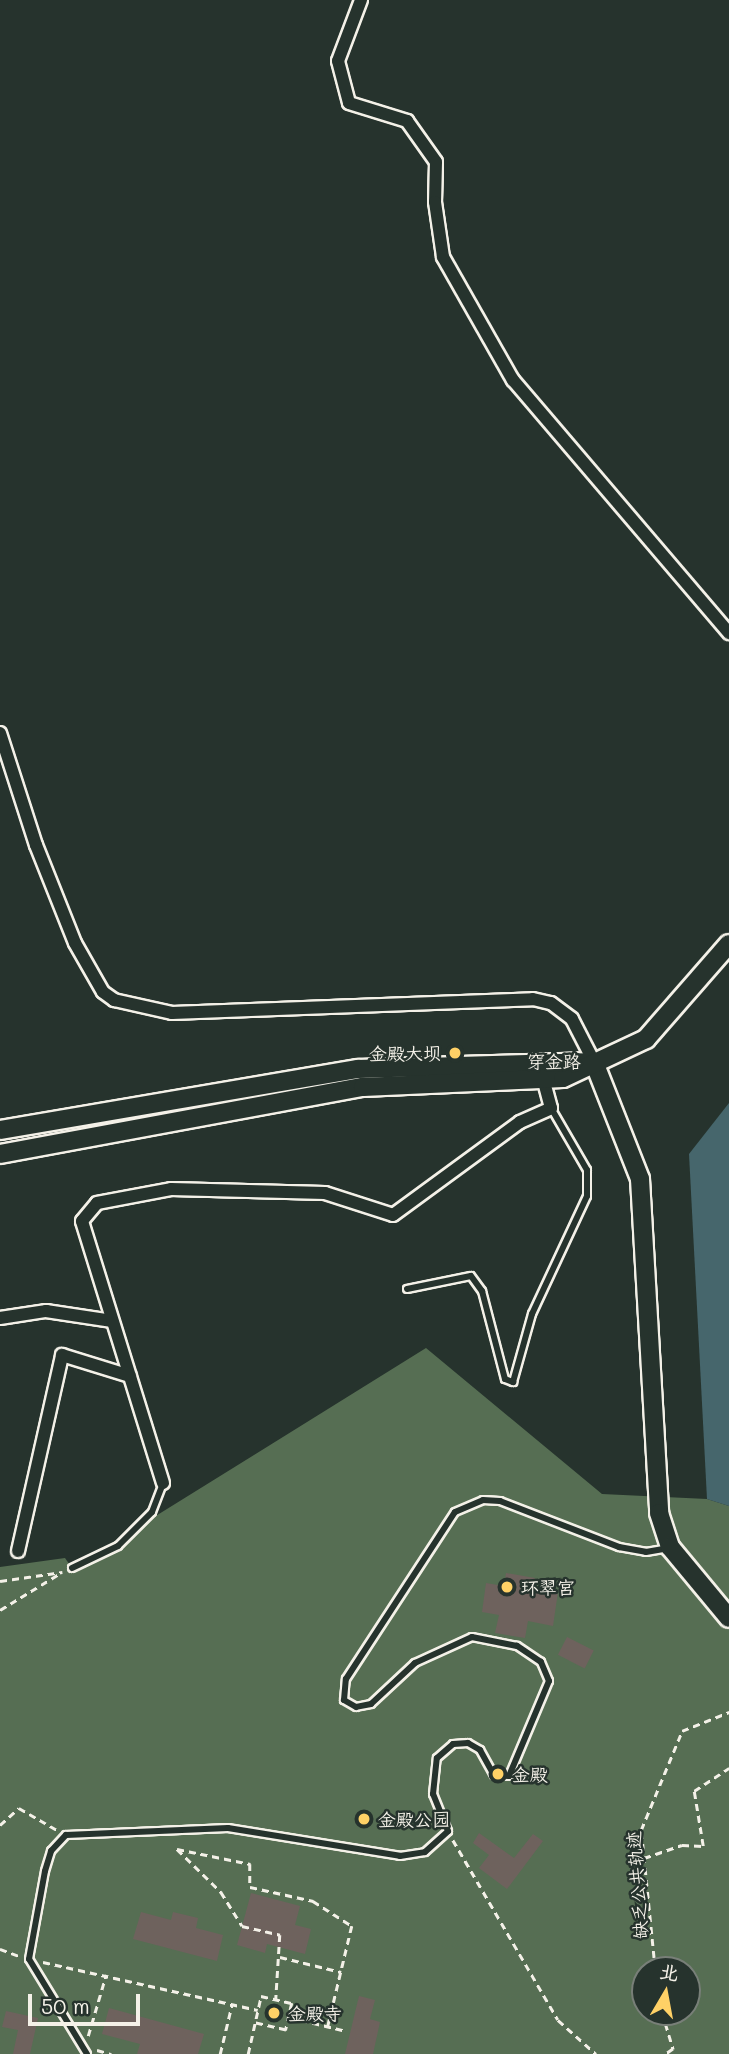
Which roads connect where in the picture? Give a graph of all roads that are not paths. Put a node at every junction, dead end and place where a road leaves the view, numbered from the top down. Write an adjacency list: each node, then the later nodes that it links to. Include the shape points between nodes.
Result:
1 (361, 0): 2 (street, via 338,61 349,103 407,121 436,162 435,202 443,257 513,380)
2 (729, 633)
3 (0, 733): 5 (street, via 36,845 75,943 103,992 114,1000 172,1013 533,999 551,1003 572,1019)
4 (729, 944): 5 (main road, via 646,1039)
5 (594, 1062): 6 (main road, 穿金路, via 563,1079); 8 (main road, 穿金路, via 358,1069); 15 (main road, via 640,1179 655,1478)
6 (543, 1078): 7 (street); 9 (main road, 穿金路, via 363,1087)
7 (551, 1108): 10 (lane, via 587,1170 587,1196 532,1314 513,1382 505,1379 482,1291 471,1276); 12 (street, via 520,1122 393,1215 358,1201 312,1192 171,1189 97,1203 82,1221)
8 (0, 1130)
9 (0, 1154)
10 (407, 1289)
11 (0, 1318): 12 (street, via 46,1311)
12 (112, 1321): 13 (street)
13 (130, 1376): 14 (street); 16 (street, via 62,1355)
14 (163, 1483): 17 (lane, via 152,1512 118,1546)
15 (667, 1539): 18 (main road); 19 (lane, via 646,1552 500,1502 483,1500 455,1512 342,1693 349,1705 371,1704 415,1663 471,1637 504,1640 541,1662 547,1690 509,1776 494,1775 480,1750 468,1743 453,1744 437,1758 433,1794 448,1831 425,1852 400,1856 228,1828 66,1835 51,1851 45,1871 29,1959)
16 (18, 1551)
17 (72, 1568)
18 (729, 1618)
19 (87, 2054)

